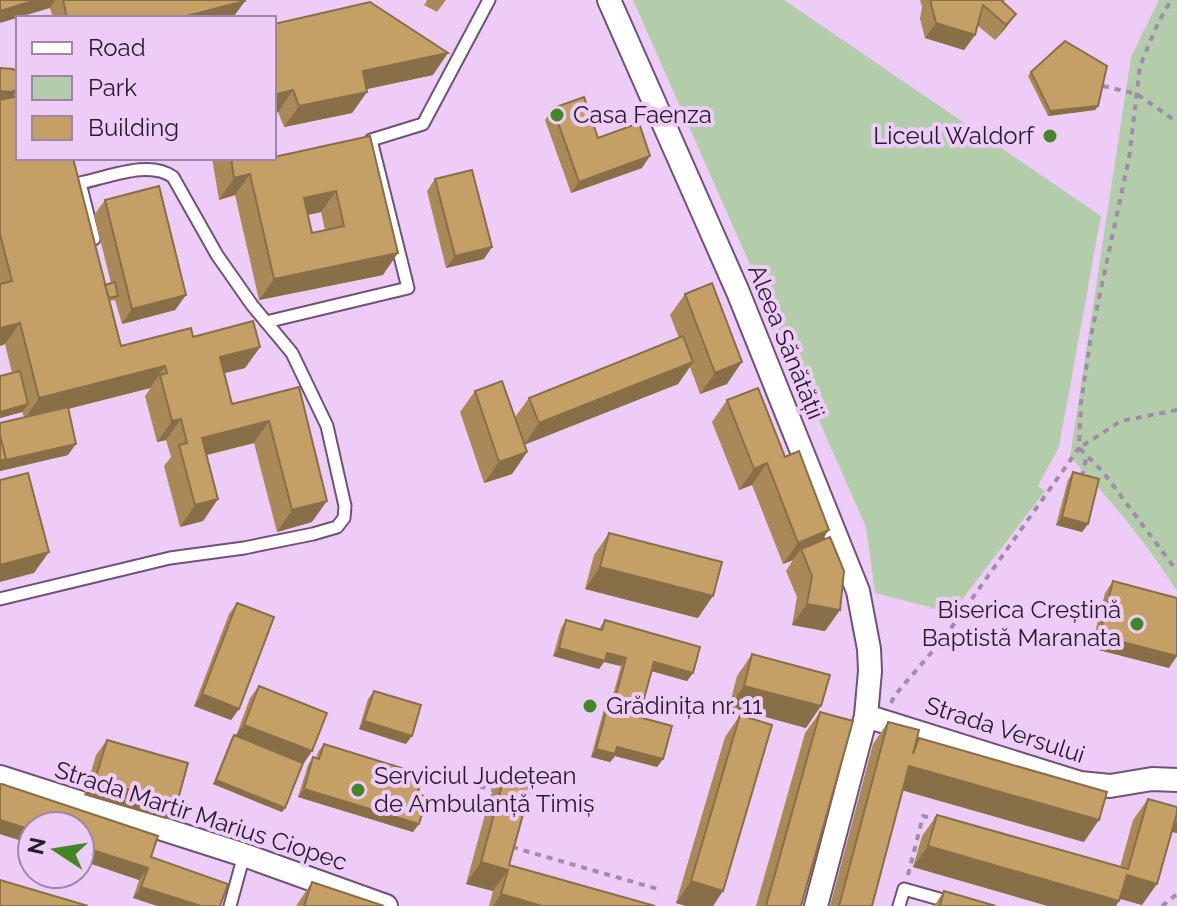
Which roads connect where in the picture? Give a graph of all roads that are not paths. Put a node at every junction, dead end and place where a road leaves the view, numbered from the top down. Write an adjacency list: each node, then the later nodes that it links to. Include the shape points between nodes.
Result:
1 (489, 0): 4 (lane, via 423,124 371,140 408,288)
2 (609, 0): 6 (street, Aleea Sănătății, via 738,292 858,591)
3 (94, 239): 4 (lane, via 80,183 148,169 166,172)
4 (266, 322): 5 (lane, via 292,353 327,426 345,506 337,527 170,558)
5 (0, 599)
6 (875, 718): 8 (street, Strada Versului, via 1080,783); 12 (street, Aleea Sănătății)
7 (0, 777): 9 (street, Strada Martir Marius Ciopec)
8 (1177, 780)
9 (244, 855): 10 (lane); 11 (street, Strada Martir Marius Ciopec)
10 (230, 906)
11 (386, 906)
12 (816, 906)
13 (899, 906): 14 (lane, via 904,889)
14 (964, 906)

